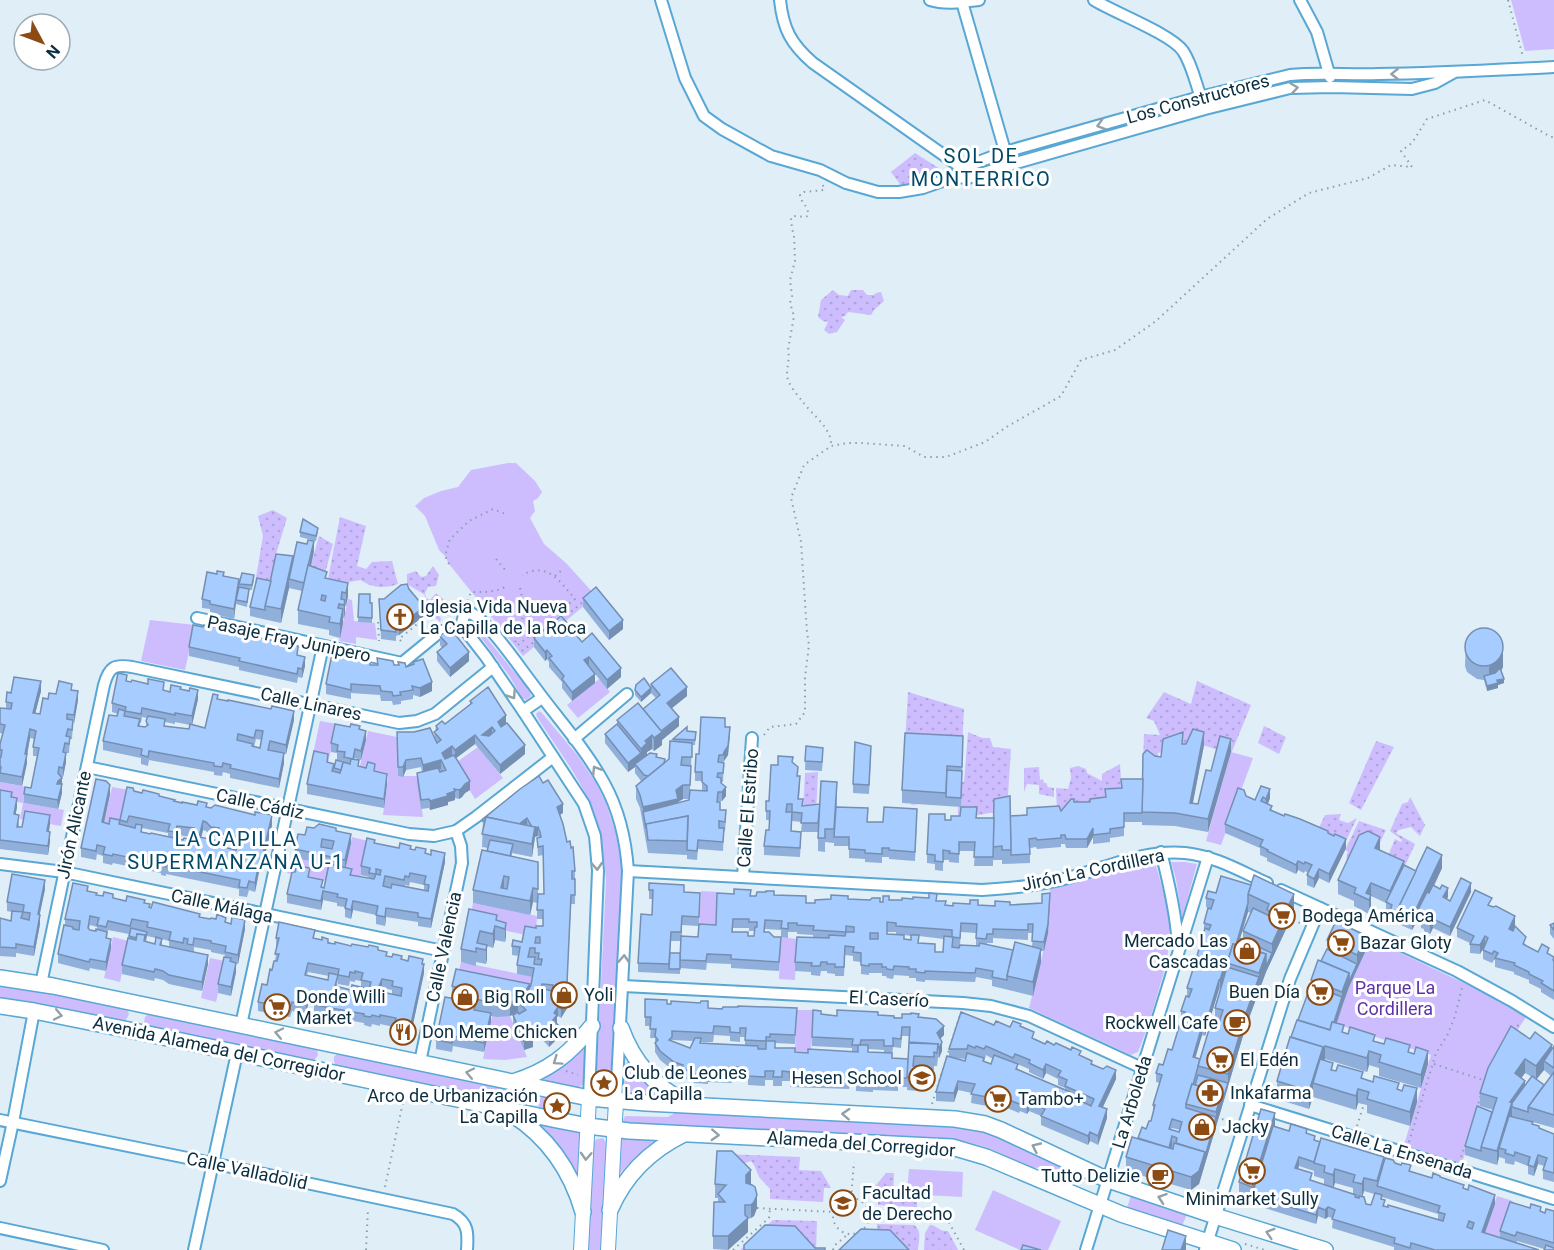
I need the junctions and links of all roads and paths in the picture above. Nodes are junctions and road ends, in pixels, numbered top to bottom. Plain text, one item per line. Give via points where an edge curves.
1 (661, 0) edge
2 (780, 0) edge
3 (930, 0) edge
4 (979, 0) edge
5 (1094, 0) edge
6 (1300, 0) edge
7 (1508, 0) edge
8 (962, 2) junction
9 (1554, 67) edge
10 (1526, 69) junction
11 (1330, 73) junction
12 (1453, 73) junction
13 (1332, 87) junction
14 (1200, 97) junction
15 (1205, 109) junction
16 (1554, 137) edge
17 (1005, 152) junction
18 (1009, 165) junction
19 (962, 168) junction
20 (820, 170) junction
21 (954, 177) junction
22 (968, 178) junction
23 (831, 446) junction
24 (508, 515) dead end
25 (496, 559) dead end
26 (449, 564) dead end
27 (562, 570) dead end
28 (507, 572) dead end
29 (522, 575) dead end
30 (555, 576) junction
31 (505, 588) dead end
32 (520, 588) dead end
33 (471, 592) dead end
34 (584, 601) edge
35 (416, 603) edge
36 (197, 618) dead end
37 (378, 622) edge
38 (557, 623) edge
39 (441, 631) dead end
40 (399, 638) dead end
41 (539, 638) edge
42 (379, 640) dead end
43 (323, 646) junction
44 (513, 659) junction
45 (493, 667) junction
46 (113, 668) joint
47 (627, 694) dead end
48 (542, 698) junction
49 (310, 704) junction
50 (524, 711) junction
51 (752, 738) dead end
52 (574, 739) junction
53 (751, 753) junction
54 (553, 757) junction
55 (87, 767) junction
56 (288, 810) junction
57 (456, 831) junction
58 (1161, 852) junction
59 (1208, 857) junction
60 (0, 864) edge
61 (64, 872) junction
62 (628, 872) junction
63 (743, 878) junction
64 (1320, 908) junction
65 (265, 915) junction
66 (1293, 920) dead end
67 (1302, 924) dead end
68 (443, 951) junction
69 (1178, 954) junction
70 (0, 978) edge
71 (41, 984) junction
72 (622, 986) junction
73 (1462, 988) dead end
74 (963, 1003) junction
75 (140, 1004) junction
76 (0, 1006) edge
77 (34, 1011) junction
78 (1521, 1020) dead end
79 (241, 1025) junction
80 (592, 1026) junction
81 (1554, 1027) edge
82 (621, 1028) junction
83 (134, 1031) junction
84 (1509, 1038) edge
85 (329, 1044) junction
86 (237, 1053) junction
87 (420, 1062) junction
88 (1433, 1064) junction
89 (1142, 1068) junction
90 (323, 1071) junction
91 (561, 1072) dead end
92 (1489, 1073) edge
93 (581, 1076) dead end
94 (512, 1082) junction
95 (536, 1087) junction
96 (1264, 1089) dead end
97 (1482, 1092) edge
98 (1276, 1093) edge
99 (589, 1098) junction
100 (616, 1101) junction
101 (403, 1102) dead end
102 (1364, 1104) dead end
103 (688, 1105) junction
104 (1250, 1105) junction
105 (505, 1110) junction
106 (1475, 1113) edge
107 (530, 1115) junction
108 (928, 1118) junction
109 (1222, 1119) dead end
110 (0, 1120) edge
111 (13, 1122) junction
112 (1234, 1123) dead end
113 (588, 1126) junction
114 (1357, 1126) dead end
115 (615, 1130) junction
116 (685, 1134) junction
117 (1409, 1142) dead end
118 (1465, 1146) edge
119 (1461, 1157) dead end
120 (854, 1162) dead end
121 (213, 1163) junction
122 (1108, 1180) junction
123 (0, 1181) edge
124 (369, 1196) junction
125 (851, 1198) junction
126 (383, 1199) junction
127 (1554, 1199) edge
128 (1100, 1205) junction
129 (757, 1208) edge
130 (770, 1209) junction
131 (610, 1210) junction
132 (583, 1212) junction
133 (833, 1212) junction
134 (868, 1214) junction
135 (1215, 1216) junction
136 (0, 1228) edge
137 (848, 1234) junction
138 (1206, 1246) edge
139 (1239, 1247) edge
140 (103, 1250) edge
141 (194, 1250) edge
142 (366, 1250) edge
143 (467, 1250) edge
144 (581, 1250) edge
145 (608, 1250) edge
146 (733, 1250) edge
147 (833, 1250) edge
148 (964, 1250) edge
149 (1086, 1250) edge
150 (1265, 1250) edge
151 (1325, 1250) edge

1 - 20 street, Los Constructores via 685,78 704,116 771,156
2 - 19 street via 790,38 813,63
3 - 8 street
4 - 8 street
5 - 14 street via 1165,36 1182,49
6 - 11 street via 1317,32
7 - 10 path
8 - 17 street
9 - 10 street, Los Constructores
10 - 12 street, Los Constructores
12 -> 11 street, Los Constructores
11 - 13 street
11 - 14 street, Los Constructores via 1290,75
12 - 13 street, Los Constructores via 1412,89
15 -> 13 street, Los Constructores via 1290,88
14 - 15 street
14 -> 17 street, Los Constructores
15 - 18 street, Los Constructores
16 - 23 path via 1485,100 1438,114 1427,119 1412,143 1401,151 1412,167 1391,165 1368,178 1308,193 1267,219 1156,321 1115,350 1081,360 1061,396 985,442 946,457 924,457 905,446
17 - 18 street
17 - 19 street, Los Constructores
18 - 22 street, Los Constructores
19 - 21 street, Los Constructores
19 - 22 street
20 - 21 street, Los Constructores via 878,192 923,188
20 - 23 path via 824,190 801,193 808,216 790,218 795,261 790,303 794,313 786,376 829,435
21 - 22 street, Los Constructores
23 - 53 path via 804,465 791,498 801,542 809,645 806,712 796,724 770,727
24 - 26 path via 493,509 469,521 450,538 445,556
25 - 28 path
27 - 30 path
29 - 30 path via 537,571
30 - 32 path via 575,599 515,646 523,611
31 - 33 path
34 - 38 path
35 - 40 path via 427,616
36 - 43 street, Pasaje Fray Junipero
37 - 42 path
39 - 43 street, Pasaje Fray Junipero via 402,663
41 - 44 path
43 - 49 street
44 - 45 street via 479,617 464,615 465,630
44 - 48 street
45 - 49 street, Calle Linares via 435,714 417,721 399,723
45 -> 50 street
46 - 49 street, Calle Linares via 132,667
46 - 55 street, Jirón Alicante via 104,685
47 - 52 street
48 - 50 street
48 - 52 street
49 - 56 street
50 - 54 street
51 - 53 street, Calle El Estribo
62 -> 52 street via 620,822 605,784
53 - 63 street, Calle El Estribo
54 - 57 street, Calle Cádiz
54 -> 80 street via 584,804 595,836 598,871
55 - 56 street, Calle Cádiz
55 - 61 street, Jirón Alicante
56 - 57 street, Calle Cádiz via 409,834 434,836
56 - 65 street
57 - 68 street, Calle Valencia via 462,863
58 - 59 street, Jirón La Cordillera
58 - 63 street, Jirón La Cordillera via 1028,887 982,890
58 - 69 street, La Arboleda via 1177,927
59 - 64 street, Jirón La Cordillera
59 - 69 street, La Arboleda
60 - 61 street, Calle Málaga
61 - 65 street, Calle Málaga
61 - 71 street, Jirón Alicante
62 - 63 street, Jirón La Cordillera
72 -> 62 street
64 - 81 street, Jirón La Cordillera via 1457,971
64 - 104 street via 1290,979
65 - 68 street, Calle Málaga
65 - 79 street
66 - 67 path
68 - 87 street, Calle Valencia
69 - 89 street, La Arboleda
70 - 71 main road, Avenida Alameda del Corregidor
71 - 75 main road, Avenida Alameda del Corregidor
72 - 74 street, El Caserío
72 - 82 street
73 - 88 path via 1455,1016
74 - 89 street, El Caserío via 1029,1016
74 - 108 path
75 - 79 main road, Avenida Alameda del Corregidor
75 - 83 main road
76 - 77 main road, Avenida Alameda del Corregidor
77 -> 83 main road, Avenida Alameda del Corregidor
77 - 111 street
78 - 84 path
85 -> 79 main road, Avenida Alameda del Corregidor
80 -> 94 main road via 555,1063
80 - 99 street
82 - 100 street
82 - 103 main road via 646,1073
83 - 86 main road, Avenida Alameda del Corregidor
85 - 87 main road, Avenida Alameda del Corregidor
85 - 90 main road
86 - 90 main road, Avenida Alameda del Corregidor
86 - 121 street
94 -> 87 main road, Avenida Alameda del Corregidor
88 - 92 path via 1486,1081
88 - 117 path
89 - 122 street, La Arboleda
90 - 105 main road, Avenida Alameda del Corregidor
91 - 93 path
94 - 95 main road, Avenida Alameda del Corregidor
95 - 99 main road, Avenida Alameda del Corregidor
95 - 107 main road
96 - 98 path
97 - 106 path
99 - 100 main road, Avenida Alameda del Corregidor
99 - 113 street
100 - 103 main road, Avenida Alameda del Corregidor
100 - 115 street
101 - 126 path
102 - 114 path
108 -> 103 main road, Avenida Alameda del Corregidor
104 - 127 street, Calle La Ensenada
104 - 135 street
105 - 107 main road, Avenida Alameda del Corregidor
105 - 132 main road via 534,1130 556,1155 573,1182
107 - 113 main road, Avenida Alameda del Corregidor
122 -> 108 main road, Avenida Alameda del Corregidor via 985,1124
109 - 112 path
110 - 111 street, Calle Valladolid
111 - 121 street, Calle Valladolid
111 - 123 street
113 - 115 main road, Avenida Alameda del Corregidor
113 -> 132 street
115 - 116 main road, Alameda del Corregidor
115 - 131 street
116 -> 128 main road, Alameda del Corregidor via 952,1147 986,1156
116 - 131 main road via 659,1148 638,1166
118 - 119 path
120 - 125 path
121 - 124 street, Calle Valladolid
121 - 141 street
122 - 128 street, La Arboleda
135 -> 122 main road, Avenida Alameda del Corregidor
124 - 126 street, Calle Valladolid
124 - 142 path
125 - 133 path via 840,1202
125 - 134 path via 862,1202
126 - 143 street, Calle Valladolid via 460,1218 468,1233
128 - 138 main road, Alameda del Corregidor
128 - 149 street, La Arboleda
129 - 130 path
130 - 133 path
130 - 146 path via 769,1218
131 - 145 street
132 - 144 street
133 - 137 path via 837,1229
134 - 137 path via 864,1229
134 - 148 path via 946,1217
135 - 138 street
151 -> 135 main road, Avenida Alameda del Corregidor
136 - 140 street
137 - 147 path
138 - 139 main road, Alameda del Corregidor
139 - 150 path

